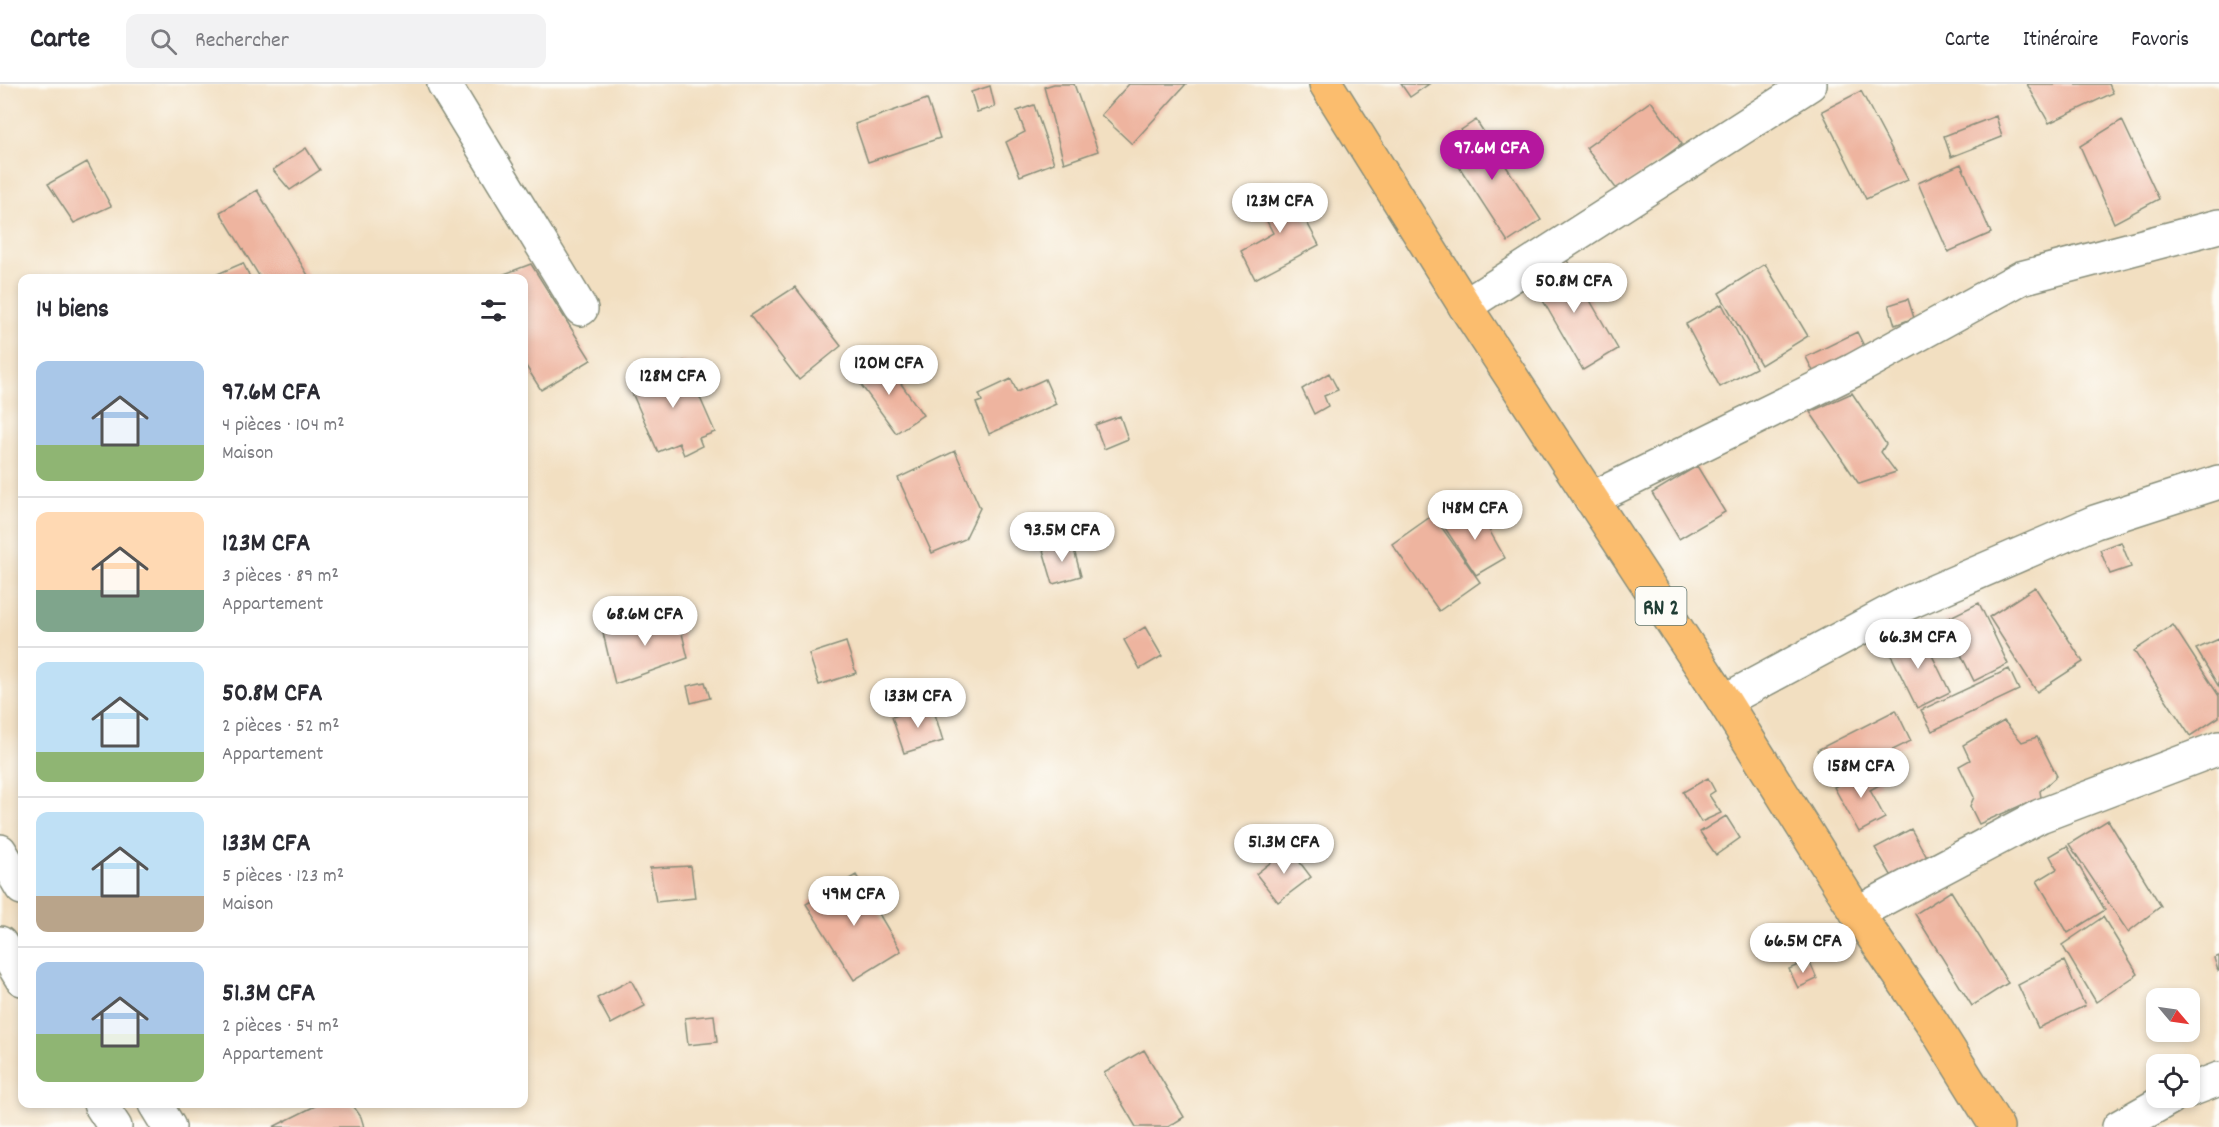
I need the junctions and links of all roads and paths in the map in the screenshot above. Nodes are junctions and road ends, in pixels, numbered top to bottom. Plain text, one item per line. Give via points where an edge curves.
1 (444, 84) edge
2 (1326, 84) edge
3 (1810, 84) edge
4 (2219, 226) edge
5 (1465, 306) junction
6 (581, 309) dead end
7 (2219, 482) edge
8 (1591, 498) junction
9 (1724, 701) junction
10 (2219, 748) edge
11 (0, 851) edge
12 (18, 881) edge
13 (1857, 913) junction
14 (0, 943) edge
15 (18, 972) edge
16 (2219, 1079) edge
17 (2200, 1086) edge
18 (103, 1108) edge
19 (157, 1108) edge
20 (2152, 1108) edge
21 (115, 1127) edge
22 (169, 1127) edge
23 (1997, 1127) edge
24 (2120, 1127) edge

1 - 6 street
2 - 5 highway, RN 2
3 - 5 street
4 - 8 street via 2021,279 1854,370
5 - 8 highway, RN 2
7 - 9 street via 2095,522 1903,605
8 - 9 highway, RN 2
9 - 13 highway, RN 2
10 - 13 street via 2040,816
11 - 12 street
13 - 23 highway, RN 2
14 - 15 street
16 - 17 street
18 - 21 street
19 - 22 street
20 - 24 street

